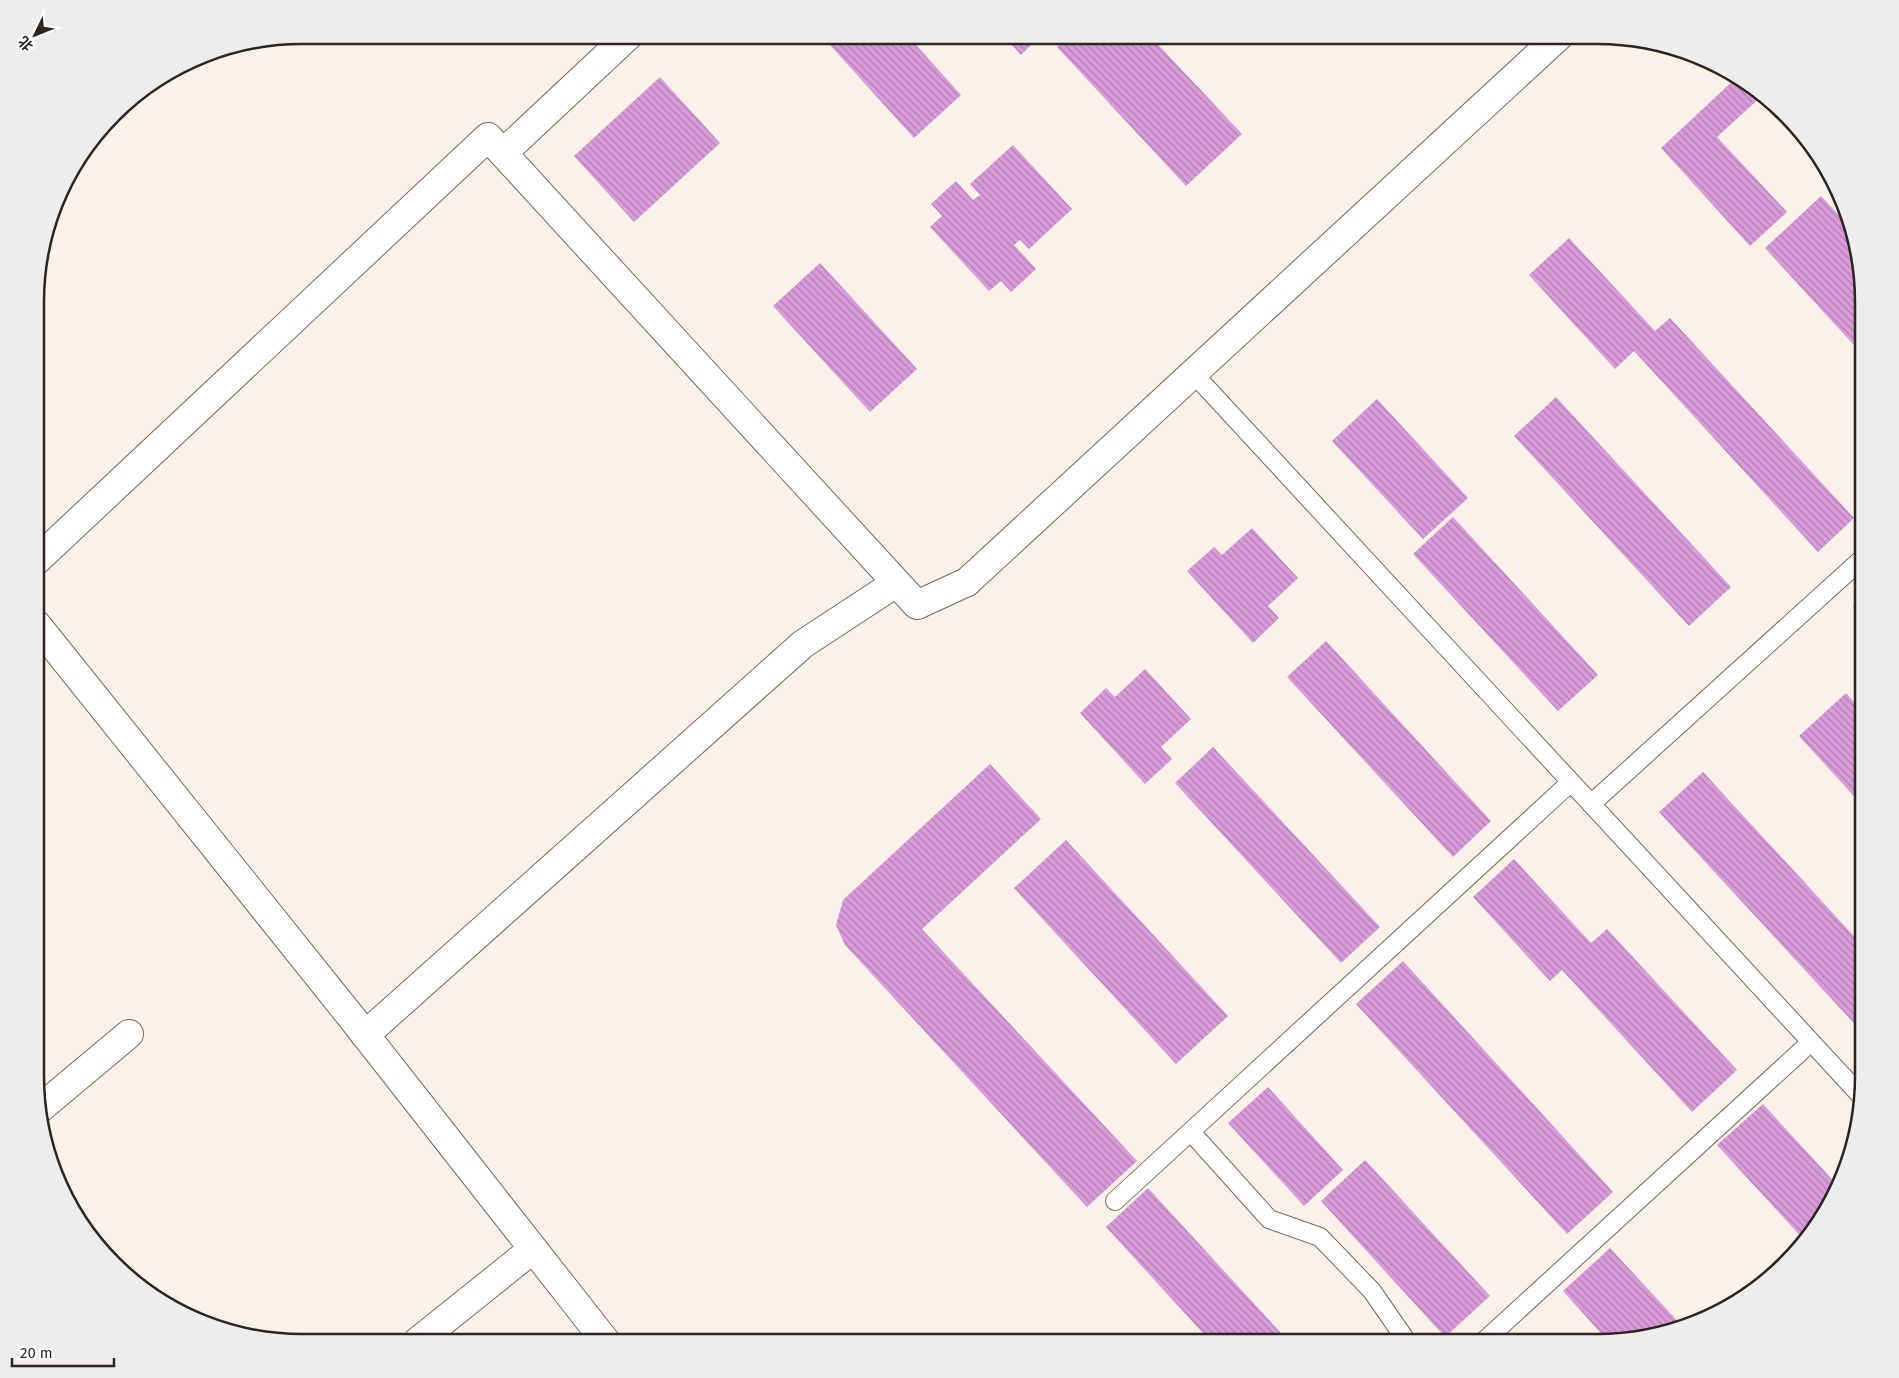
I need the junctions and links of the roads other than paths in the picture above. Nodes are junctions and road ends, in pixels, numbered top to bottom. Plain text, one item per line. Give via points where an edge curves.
1 (619, 44) edge
2 (1550, 44) edge
3 (503, 153) junction
4 (1194, 373) junction
5 (44, 553) edge
6 (1855, 566) edge
7 (896, 583) junction
8 (44, 634) edge
9 (1572, 782) junction
10 (1591, 804) junction
11 (129, 1034) dead end
12 (365, 1035) junction
13 (1811, 1042) junction
14 (1855, 1090) edge
15 (45, 1104) edge
16 (1191, 1132) junction
17 (1114, 1202) dead end
18 (533, 1249) junction
19 (427, 1334) edge
20 (600, 1334) edge
21 (1402, 1334) edge
22 (1492, 1334) edge

1 - 3 street
2 - 4 street
3 - 5 street via 488,137
3 - 7 street
4 - 7 street via 967,582 917,605
4 - 9 lane
6 - 10 lane
7 - 12 street via 803,644
8 - 12 street
9 - 10 lane
9 - 16 lane
10 - 13 lane
11 - 15 street
12 - 18 street
13 - 14 lane
13 - 22 lane
16 - 17 lane
16 - 21 lane via 1269,1219 1320,1237 1372,1291
18 - 19 street
18 - 20 street

